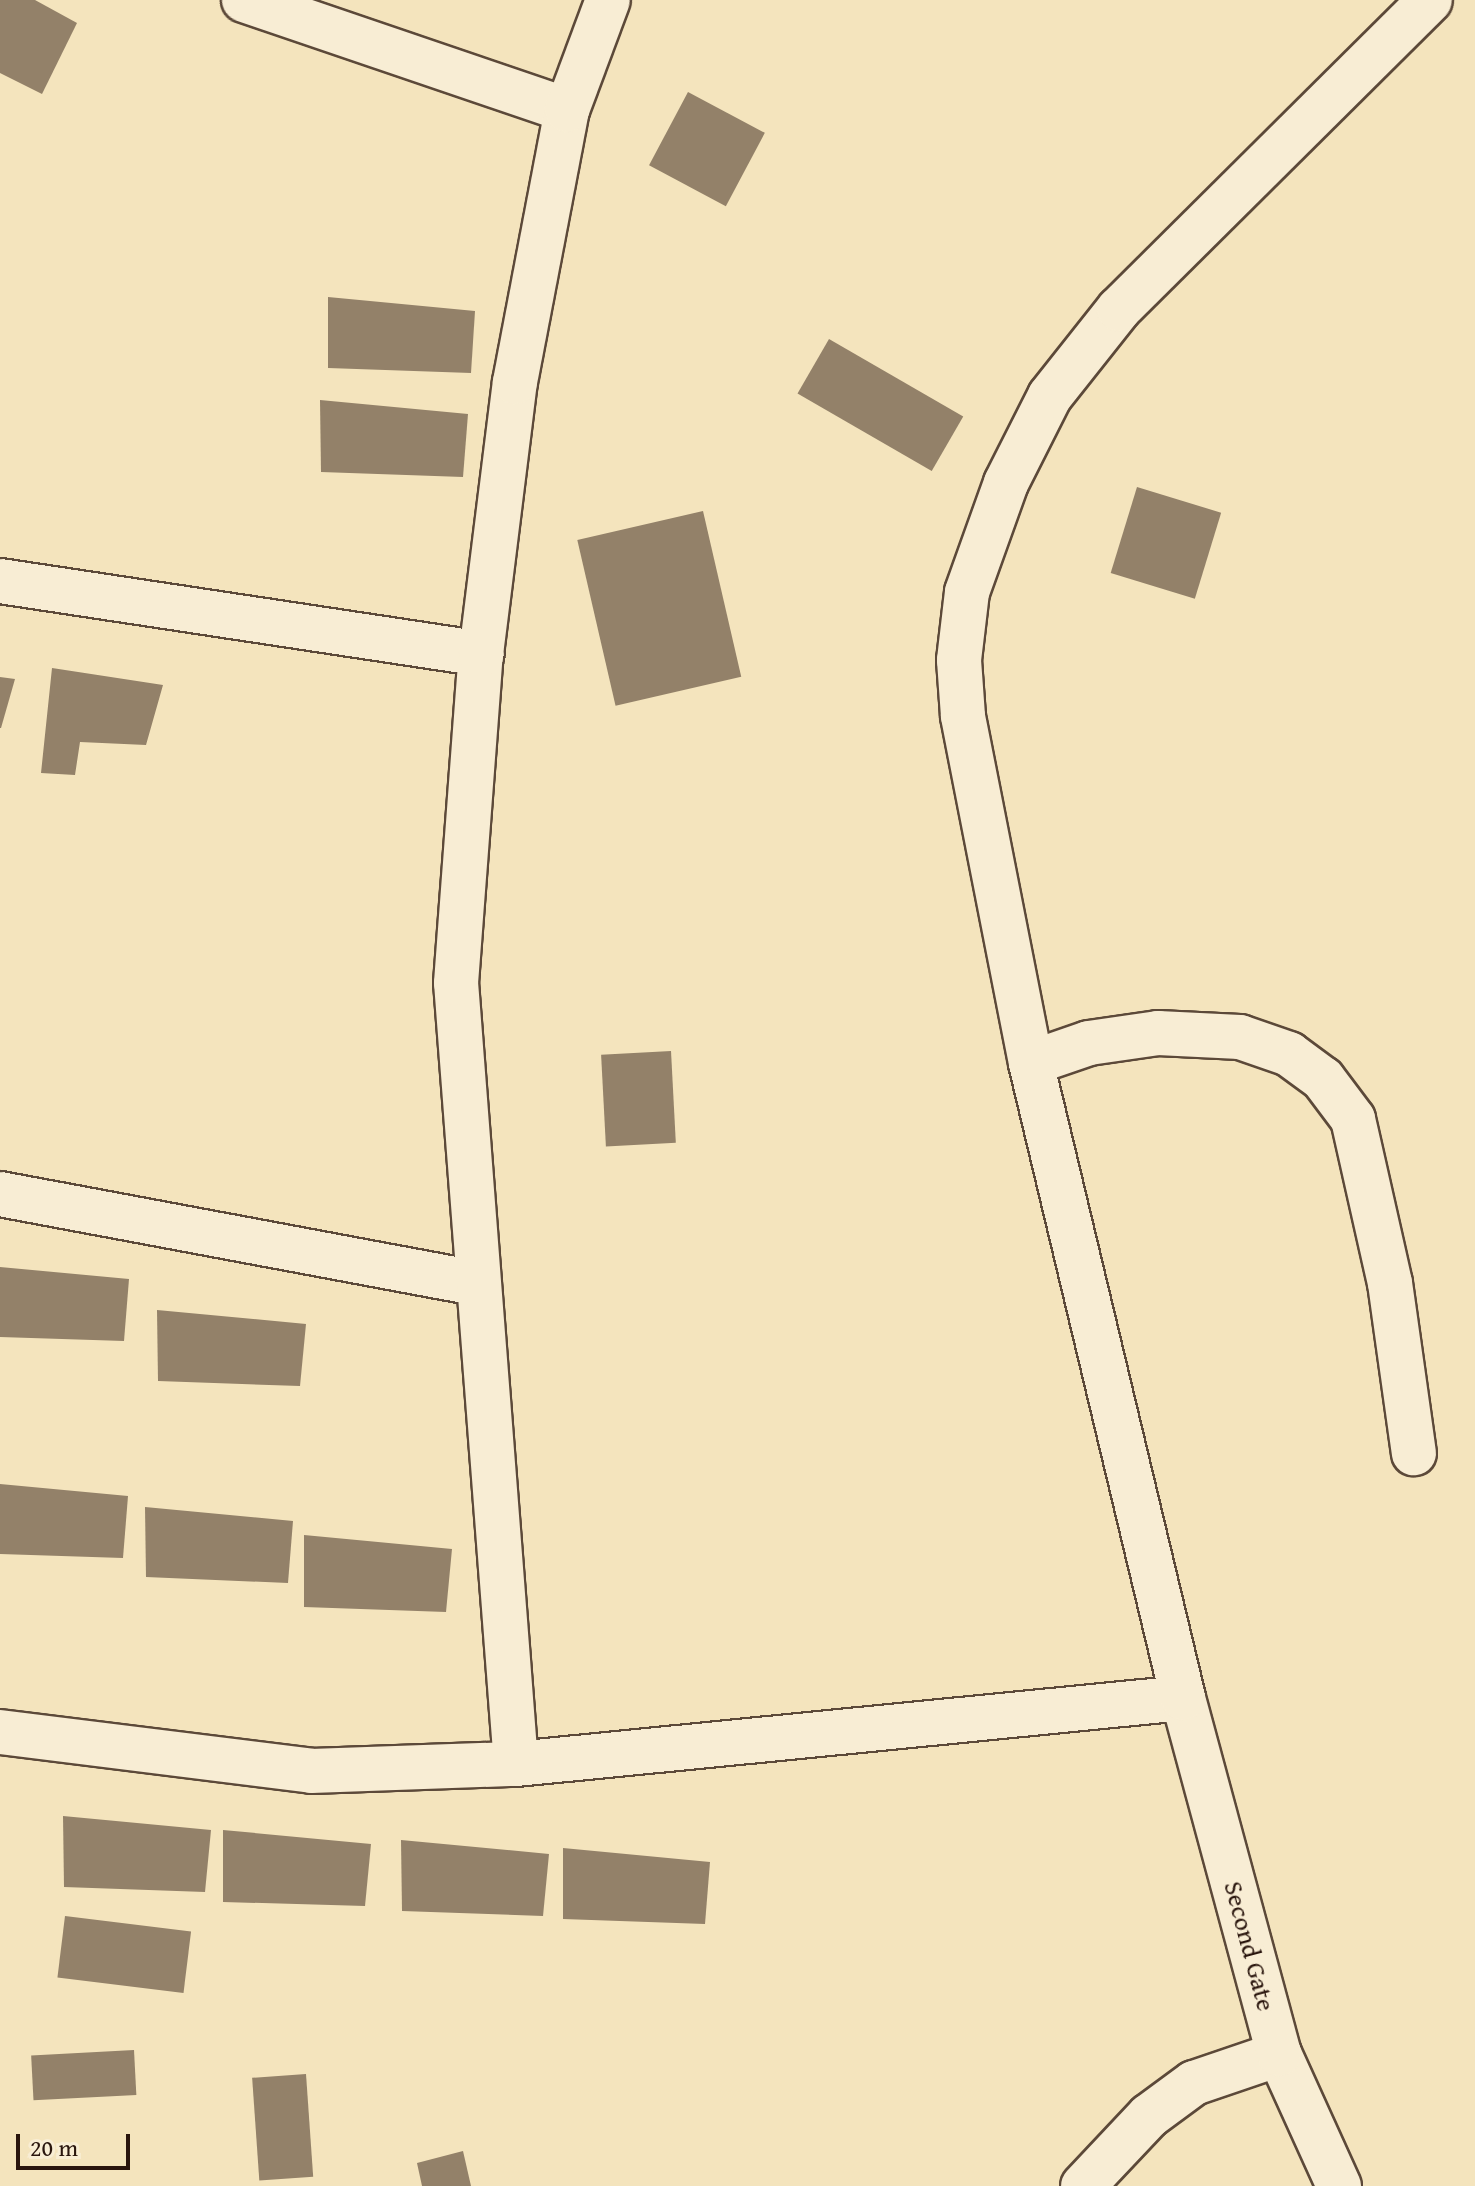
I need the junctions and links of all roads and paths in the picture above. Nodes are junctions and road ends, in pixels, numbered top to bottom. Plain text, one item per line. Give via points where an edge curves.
1 (244, 0) edge
2 (608, 0) edge
3 (1422, 2) edge
4 (567, 110) junction
5 (0, 581) edge
6 (481, 654) junction
7 (1031, 1063) junction
8 (0, 1194) edge
9 (475, 1283) junction
10 (1414, 1453) dead end
11 (1183, 1698) junction
12 (0, 1732) edge
13 (516, 1764) junction
14 (1279, 2054) junction
15 (1083, 2186) edge
16 (1339, 2186) edge

1 - 4 street
2 - 4 street
3 - 7 street, Second Gate via 1119,309 1050,396 1006,483 967,592 959,660 963,716
4 - 6 street via 515,382
5 - 6 street
6 - 9 street via 456,983
7 - 10 street via 1089,1043 1158,1033 1240,1037 1289,1054 1323,1079 1353,1119 1390,1283
7 - 11 street, Second Gate
8 - 9 street
9 - 13 street
11 - 13 street
11 - 14 street, Second Gate
12 - 13 street via 311,1771
14 - 15 street via 1194,2083 1149,2116
14 - 16 street, Second Gate

